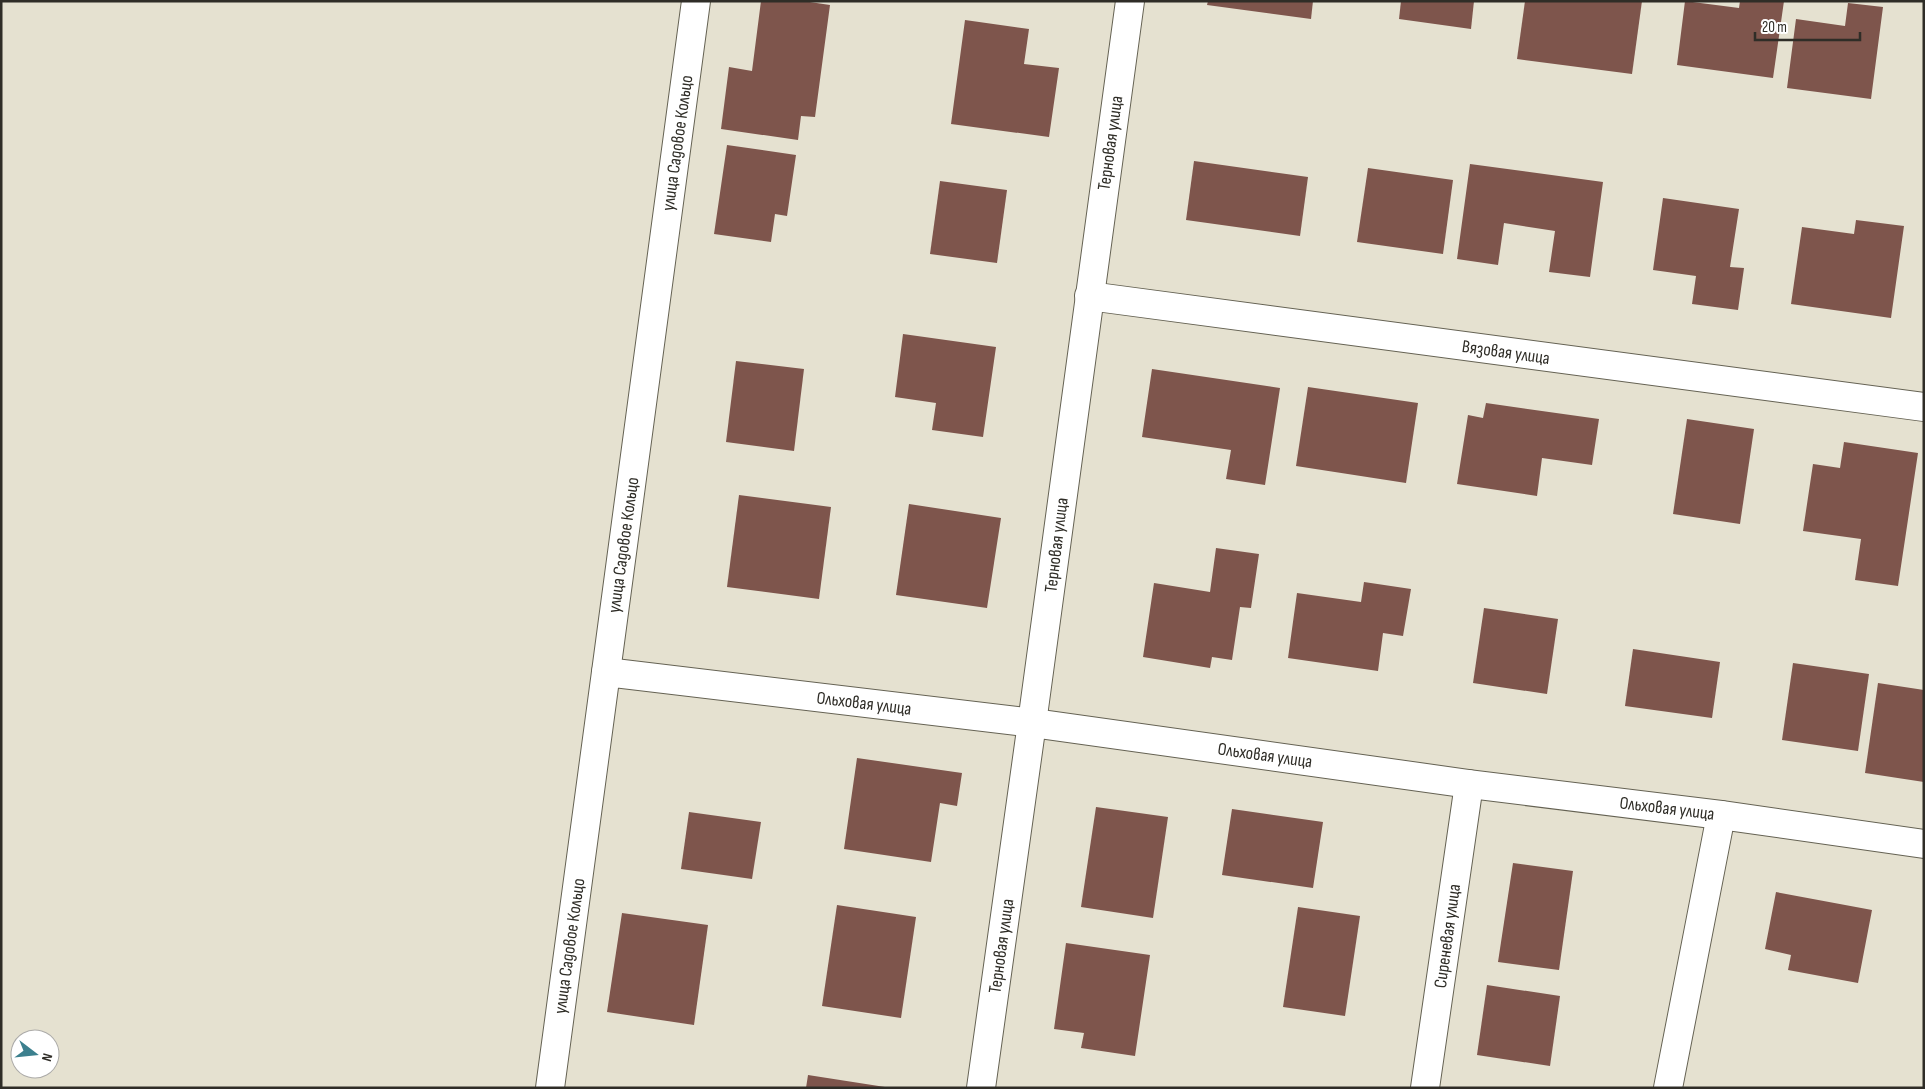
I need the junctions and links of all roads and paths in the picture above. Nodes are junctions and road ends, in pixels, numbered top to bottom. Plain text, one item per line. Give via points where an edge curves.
1 (696, 1) edge
2 (1130, 1) edge
3 (1089, 296) junction
4 (1924, 407) edge
5 (606, 672) junction
6 (1033, 723) junction
7 (1469, 784) junction
8 (1721, 815) junction
9 (1924, 844) edge
10 (550, 1088) edge
11 (981, 1088) edge
12 (1425, 1088) edge
13 (1668, 1088) edge

1 - 5 street, улица Садовое Кольцо
2 - 3 street, Терновая улица
3 - 4 street, Вязовая улица
3 - 6 street, Терновая улица
5 - 6 street, Ольховая улица
5 - 10 street, улица Садовое Кольцо
6 - 7 street, Ольховая улица
6 - 11 street, Терновая улица
7 - 8 street, Ольховая улица
7 - 12 street, Сиреневая улица
8 - 9 street, Ольховая улица
8 - 13 street

